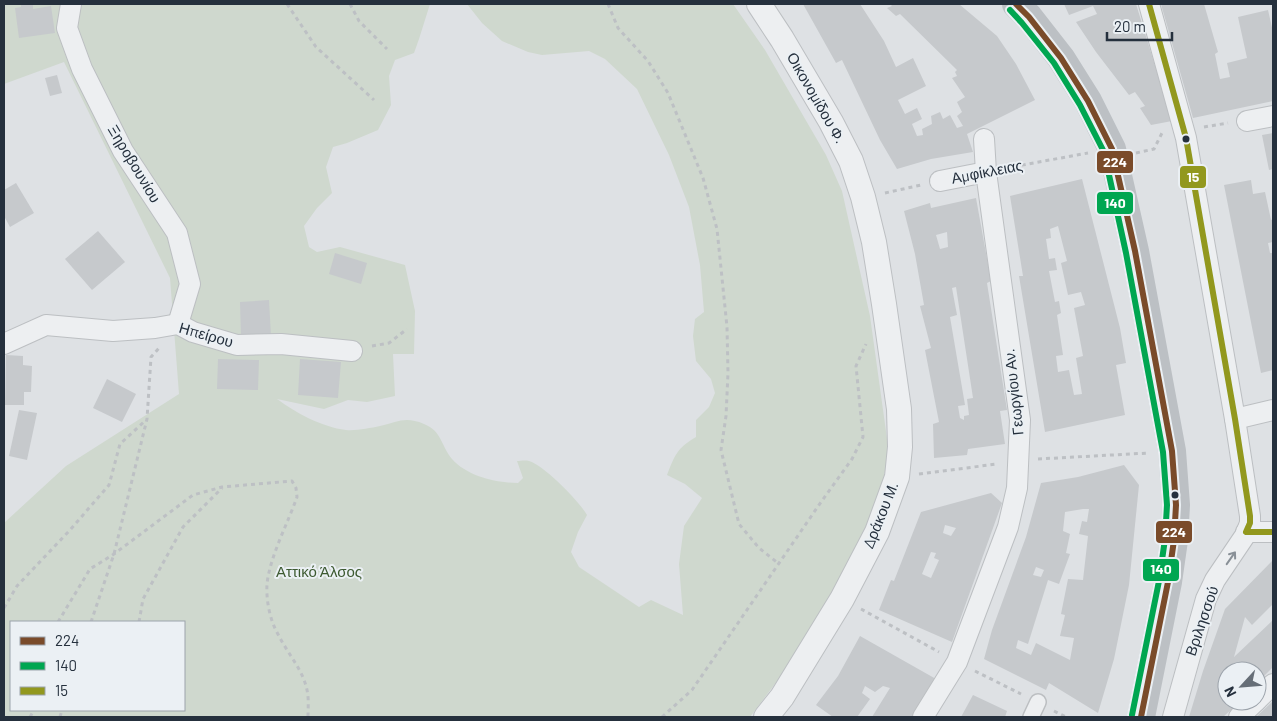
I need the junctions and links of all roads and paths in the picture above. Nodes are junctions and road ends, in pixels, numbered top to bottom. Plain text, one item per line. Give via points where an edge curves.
1 (71, 4) edge
2 (287, 4) edge
3 (350, 4) edge
4 (608, 4) edge
5 (759, 4) edge
6 (1016, 4) edge
7 (1149, 4) edge
8 (387, 49) dead end
9 (374, 100) dead end
10 (1273, 116) edge
11 (1247, 120) joint
12 (1185, 134) junction
13 (984, 139) dead end
14 (1113, 153) junction
15 (986, 172) junction
16 (940, 181) joint
17 (863, 197) junction
18 (178, 324) junction
19 (407, 329) dead end
20 (868, 339) dead end
21 (4, 344) edge
22 (352, 351) joint
23 (1273, 410) edge
24 (147, 419) junction
25 (1235, 419) junction
26 (222, 488) junction
27 (1246, 532) junction
28 (1273, 532) edge
29 (114, 554) junction
30 (779, 564) junction
31 (4, 608) edge
32 (59, 621) edge
33 (91, 621) edge
34 (140, 621) edge
35 (1038, 702) dead end
36 (308, 717) edge
37 (662, 717) edge
38 (766, 717) edge
39 (923, 717) edge
40 (1031, 717) edge
41 (1141, 717) edge
42 (1172, 717) edge

1 - 18 street, Ξηροβουνίου via 67,28 82,69 123,152 177,233 190,284
2 - 9 path via 316,47
3 - 8 path via 359,21
4 - 30 path via 618,28 648,61 668,93 703,178 717,229 727,327 726,416 721,450 739,524 759,548
5 - 17 street, Οικονομίδου Φ. via 831,122 851,161
6 - 14 main road via 1061,58 1088,101
7 - 12 street
10 - 11 street
11 - 12 path
12 - 14 path, Αμφίκλειας via 1175,139 1172,127 1164,128 1154,149
12 - 25 street
13 - 15 street, Γεωργίου Αν.
14 - 15 path, Αμφίκλειας
14 - 41 main road via 1135,251 1172,451 1176,505 1168,582
15 - 16 street, Αμφίκλειας
15 - 39 street, Γεωργίου Αν. via 1020,420 1017,488 1008,527 957,662
16 - 17 path, Αμφίκλειας
17 - 38 street, Δράκου Μ. via 874,242 899,409 897,477 877,532 842,599 782,697
18 - 21 street, Ηπείρου via 114,331 46,325
18 - 22 street, Ηπείρου via 193,332 237,345 281,344
18 - 24 path via 151,358
19 - 22 path via 389,343
20 - 30 path via 856,366 863,437 852,459
23 - 25 street
24 - 29 path
24 - 31 path via 120,444 109,485 17,586
25 - 27 street via 1250,516
26 - 29 path via 193,495
26 - 34 path via 183,527 143,599
26 - 36 path via 292,480 296,488 297,497 267,583 271,619 307,690
27 - 28 street
42 -> 27 street, Βριλησσού via 1206,599
29 - 32 path via 90,569
29 - 33 path
30 - 37 path via 692,690
35 - 40 street

